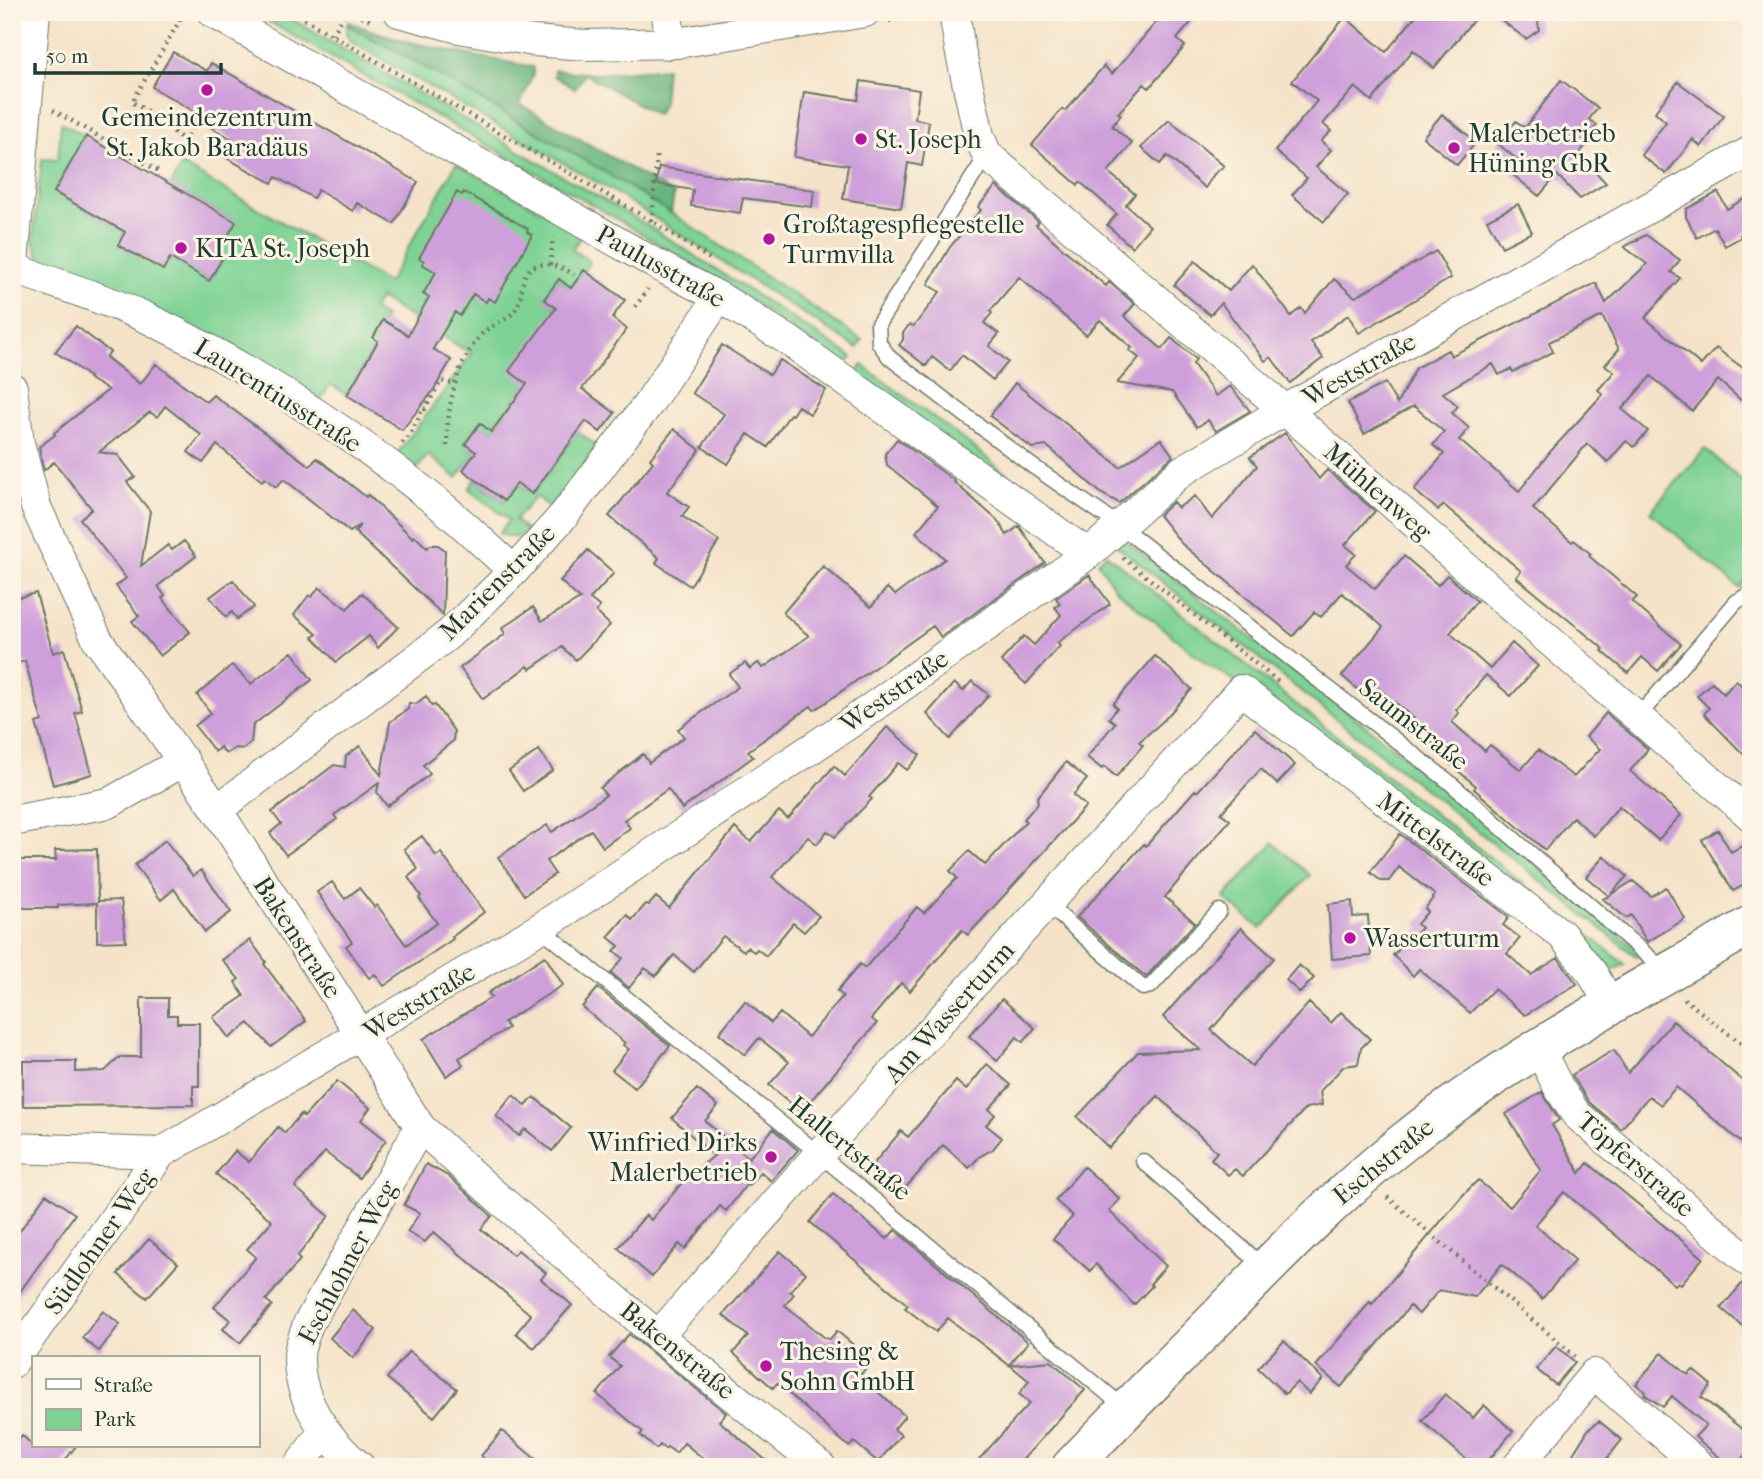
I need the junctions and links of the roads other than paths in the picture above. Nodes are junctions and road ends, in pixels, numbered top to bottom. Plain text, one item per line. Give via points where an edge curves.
1 (212, 12) edge
2 (400, 12) edge
3 (667, 12) edge
4 (865, 12) edge
5 (954, 12) edge
6 (27, 20) edge
7 (670, 44) junction
8 (1751, 151) edge
9 (987, 155) junction
10 (13, 268) edge
11 (12, 275) edge
12 (719, 297) junction
13 (12, 388) edge
14 (1285, 410) junction
15 (24, 507) edge
16 (1120, 526) junction
17 (1088, 554) junction
18 (514, 571) junction
19 (1751, 593) edge
20 (1241, 690) joint
21 (1638, 717) junction
22 (184, 761) junction
23 (217, 810) junction
24 (1751, 816) edge
25 (12, 821) edge
26 (1047, 904) junction
27 (1219, 911) dead end
28 (1751, 925) edge
29 (540, 928) junction
30 (1668, 974) junction
31 (1611, 1007) junction
32 (361, 1035) junction
33 (1539, 1049) junction
34 (419, 1126) junction
35 (12, 1148) edge
36 (161, 1153) junction
37 (820, 1154) junction
38 (1143, 1161) dead end
39 (1751, 1263) edge
40 (1265, 1268) junction
41 (658, 1336) junction
42 (12, 1363) edge
43 (1126, 1409) junction
44 (324, 1431) junction
45 (298, 1467) edge
46 (360, 1467) edge
47 (821, 1467) edge
48 (1071, 1467) edge
49 (1517, 1467) edge
50 (1701, 1467) edge

1 - 12 street, Paulusstraße
2 - 7 street via 534,41 585,46
3 - 7 street
4 - 7 street
5 - 9 street via 979,136
6 - 10 street via 28,96
8 - 14 street, Weststraße
9 - 14 street, Mühlenweg
9 - 16 lane, Saumstraße via 878,324 879,343 890,358
10 - 11 street
10 - 18 street, Laurentiusstraße via 144,317 283,393 436,501
12 - 17 street, Paulusstraße via 788,340
12 - 18 street, Marienstraße via 649,403
13 - 15 street, Bakenstraße
14 - 16 street, Weststraße via 1182,471
14 - 21 street, Mühlenweg
15 - 22 street, Bakenstraße via 97,639
16 - 17 street, Weststraße
16 - 30 lane, Saumstraße via 1448,781
17 - 29 street, Weststraße via 853,721
18 - 23 street, Marienstraße via 449,634
19 - 21 lane via 1736,602
20 - 26 street, Am Wasserturm
20 - 31 street, Mittelstraße via 1562,935 1593,974
21 - 24 street, Mühlenweg
22 - 23 street, Bakenstraße
22 - 25 street via 109,803
23 - 32 street, Bakenstraße
26 - 27 lane via 1143,988 1151,986
26 - 37 street, Am Wasserturm
28 - 30 main road, Eschstraße
29 - 32 street, Weststraße
29 - 37 lane, Hallertstraße
30 - 31 main road, Eschstraße
31 - 33 main road, Eschstraße
32 - 34 street, Bakenstraße
32 - 36 street, Weststraße
33 - 39 street, Töpferstraße via 1576,1114
33 - 40 main road, Eschstraße via 1450,1107 1363,1176
34 - 41 street, Bakenstraße
34 - 44 street, Eschlohner Weg via 308,1324 298,1353 301,1385
35 - 36 street
36 - 42 street, Südlohner Weg
37 - 41 street, Am Wasserturm
37 - 43 lane, Hallertstraße
38 - 40 lane
40 - 43 main road, Eschstraße
41 - 47 street, Bakenstraße
43 - 48 main road, Eschstraße
44 - 45 street
44 - 46 street, Eschlohner Weg
49 - 50 street via 1594,1374

